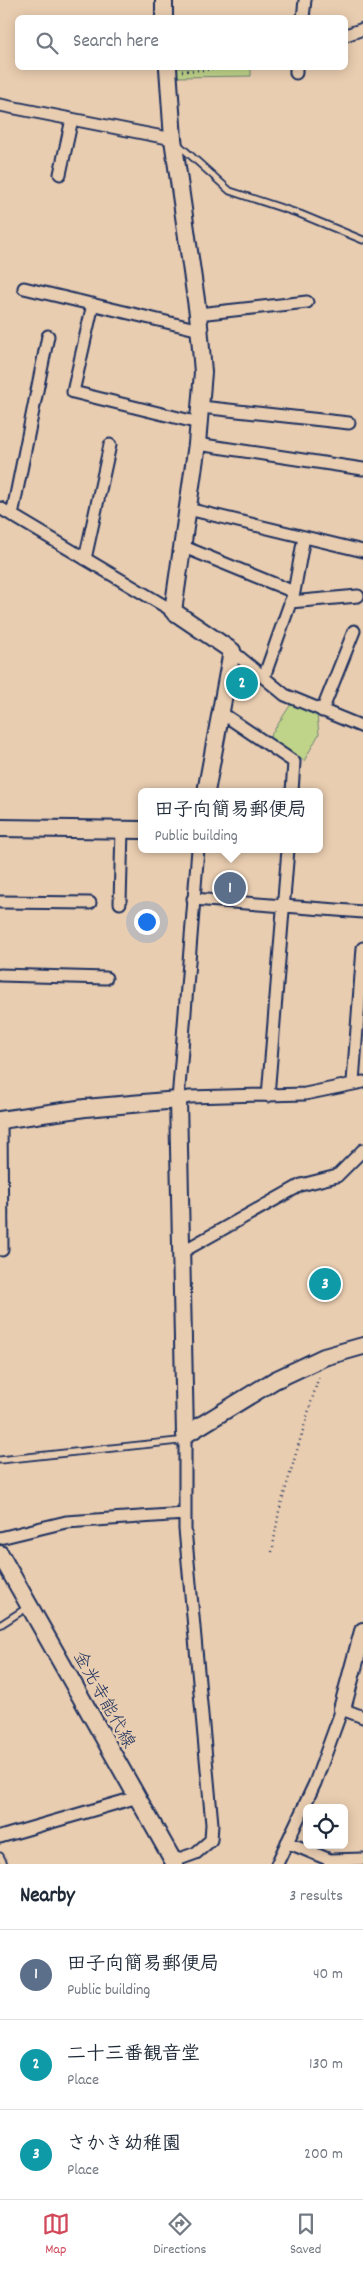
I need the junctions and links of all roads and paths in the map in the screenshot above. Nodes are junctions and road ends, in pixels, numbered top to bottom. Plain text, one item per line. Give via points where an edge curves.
1 (164, 0) edge
2 (305, 0) edge
3 (164, 15) edge
4 (302, 15) edge
5 (363, 29) edge
6 (348, 34) edge
7 (168, 70) edge
8 (0, 105) edge
9 (72, 119) junction
10 (173, 139) junction
11 (60, 174) dead end
12 (363, 240) edge
13 (24, 288) dead end
14 (307, 302) dead end
15 (93, 304) junction
16 (199, 322) junction
17 (48, 336) dead end
18 (200, 415) junction
19 (349, 423) dead end
20 (197, 444) junction
21 (110, 446) dead end
22 (363, 469) edge
23 (0, 508) edge
24 (188, 509) junction
25 (12, 515) junction
26 (304, 537) junction
27 (184, 547) junction
28 (363, 551) edge
29 (85, 559) junction
30 (358, 596) dead end
31 (292, 597) junction
32 (173, 610) junction
33 (354, 631) dead end
34 (232, 651) junction
35 (264, 677) junction
36 (322, 710) junction
37 (220, 712) junction
38 (363, 726) edge
39 (207, 788) edge
40 (292, 788) edge
41 (0, 828) edge
42 (122, 829) junction
43 (138, 830) edge
44 (198, 853) edge
45 (288, 853) edge
46 (193, 898) junction
47 (0, 902) edge
48 (90, 903) dead end
49 (120, 903) dead end
50 (284, 905) junction
51 (363, 912) edge
52 (363, 948) edge
53 (0, 975) edge
54 (106, 978) dead end
55 (358, 1082) edge
56 (268, 1096) junction
57 (178, 1100) junction
58 (1, 1120) edge
59 (363, 1150) edge
60 (2, 1250) dead end
61 (180, 1253) junction
62 (363, 1346) edge
63 (324, 1357) junction
64 (185, 1434) junction
65 (0, 1460) edge
66 (185, 1514) junction
67 (0, 1538) edge
68 (272, 1552) dead end
69 (0, 1554) edge
70 (30, 1606) junction
71 (0, 1625) edge
72 (363, 1631) edge
73 (342, 1709) junction
74 (363, 1717) edge
75 (138, 1798) junction
76 (0, 1837) edge
77 (287, 1842) junction
78 (0, 1856) edge
79 (363, 1860) edge
80 (174, 1863) edge
81 (4, 1864) edge
82 (277, 1864) edge

1 - 3 street
2 - 4 street
5 - 6 street
7 - 10 street
8 - 9 street
9 - 10 street
9 - 11 street
10 - 12 lane via 230,191
10 - 16 street
13 - 15 street
14 - 16 street
15 - 16 street
15 - 18 street via 73,392
16 - 18 street via 203,372
17 - 25 street
18 - 19 street
18 - 20 street
20 - 22 street
20 - 24 street
21 - 29 street
23 - 25 street
24 - 26 street
24 - 27 street
25 - 29 street
26 - 28 street
26 - 31 street
27 - 31 street
27 - 32 street
29 - 32 street
30 - 31 street
31 - 35 street
32 - 34 street
33 - 36 street
34 - 35 street
34 - 37 street
35 - 36 street via 285,695
36 - 38 street
37 - 39 street
37 - 40 street via 294,762
41 - 42 street
42 - 43 street
42 - 49 street
44 - 46 street
45 - 50 street
46 - 50 street
46 - 57 street
47 - 48 street
50 - 51 street
50 - 56 street
52 - 55 street
53 - 54 street
55 - 56 street via 305,1094
56 - 57 street via 189,1097
57 - 58 street
57 - 61 street
58 - 60 street
59 - 61 street via 337,1176 301,1185
61 - 64 street
62 - 63 street
63 - 64 street via 275,1380
63 - 68 path via 279,1512
64 - 65 lane via 178,1441
64 - 66 street
66 - 67 street via 66,1522
66 - 80 street via 212,1824 211,1840 196,1853
69 - 70 street, 金光寺能代線
70 - 71 lane
70 - 75 street, 金光寺能代線
72 - 73 street
73 - 74 street
73 - 77 street via 315,1783
75 - 76 street
75 - 80 street, 金光寺能代線
77 - 79 street via 330,1860
77 - 82 street
78 - 81 lane

